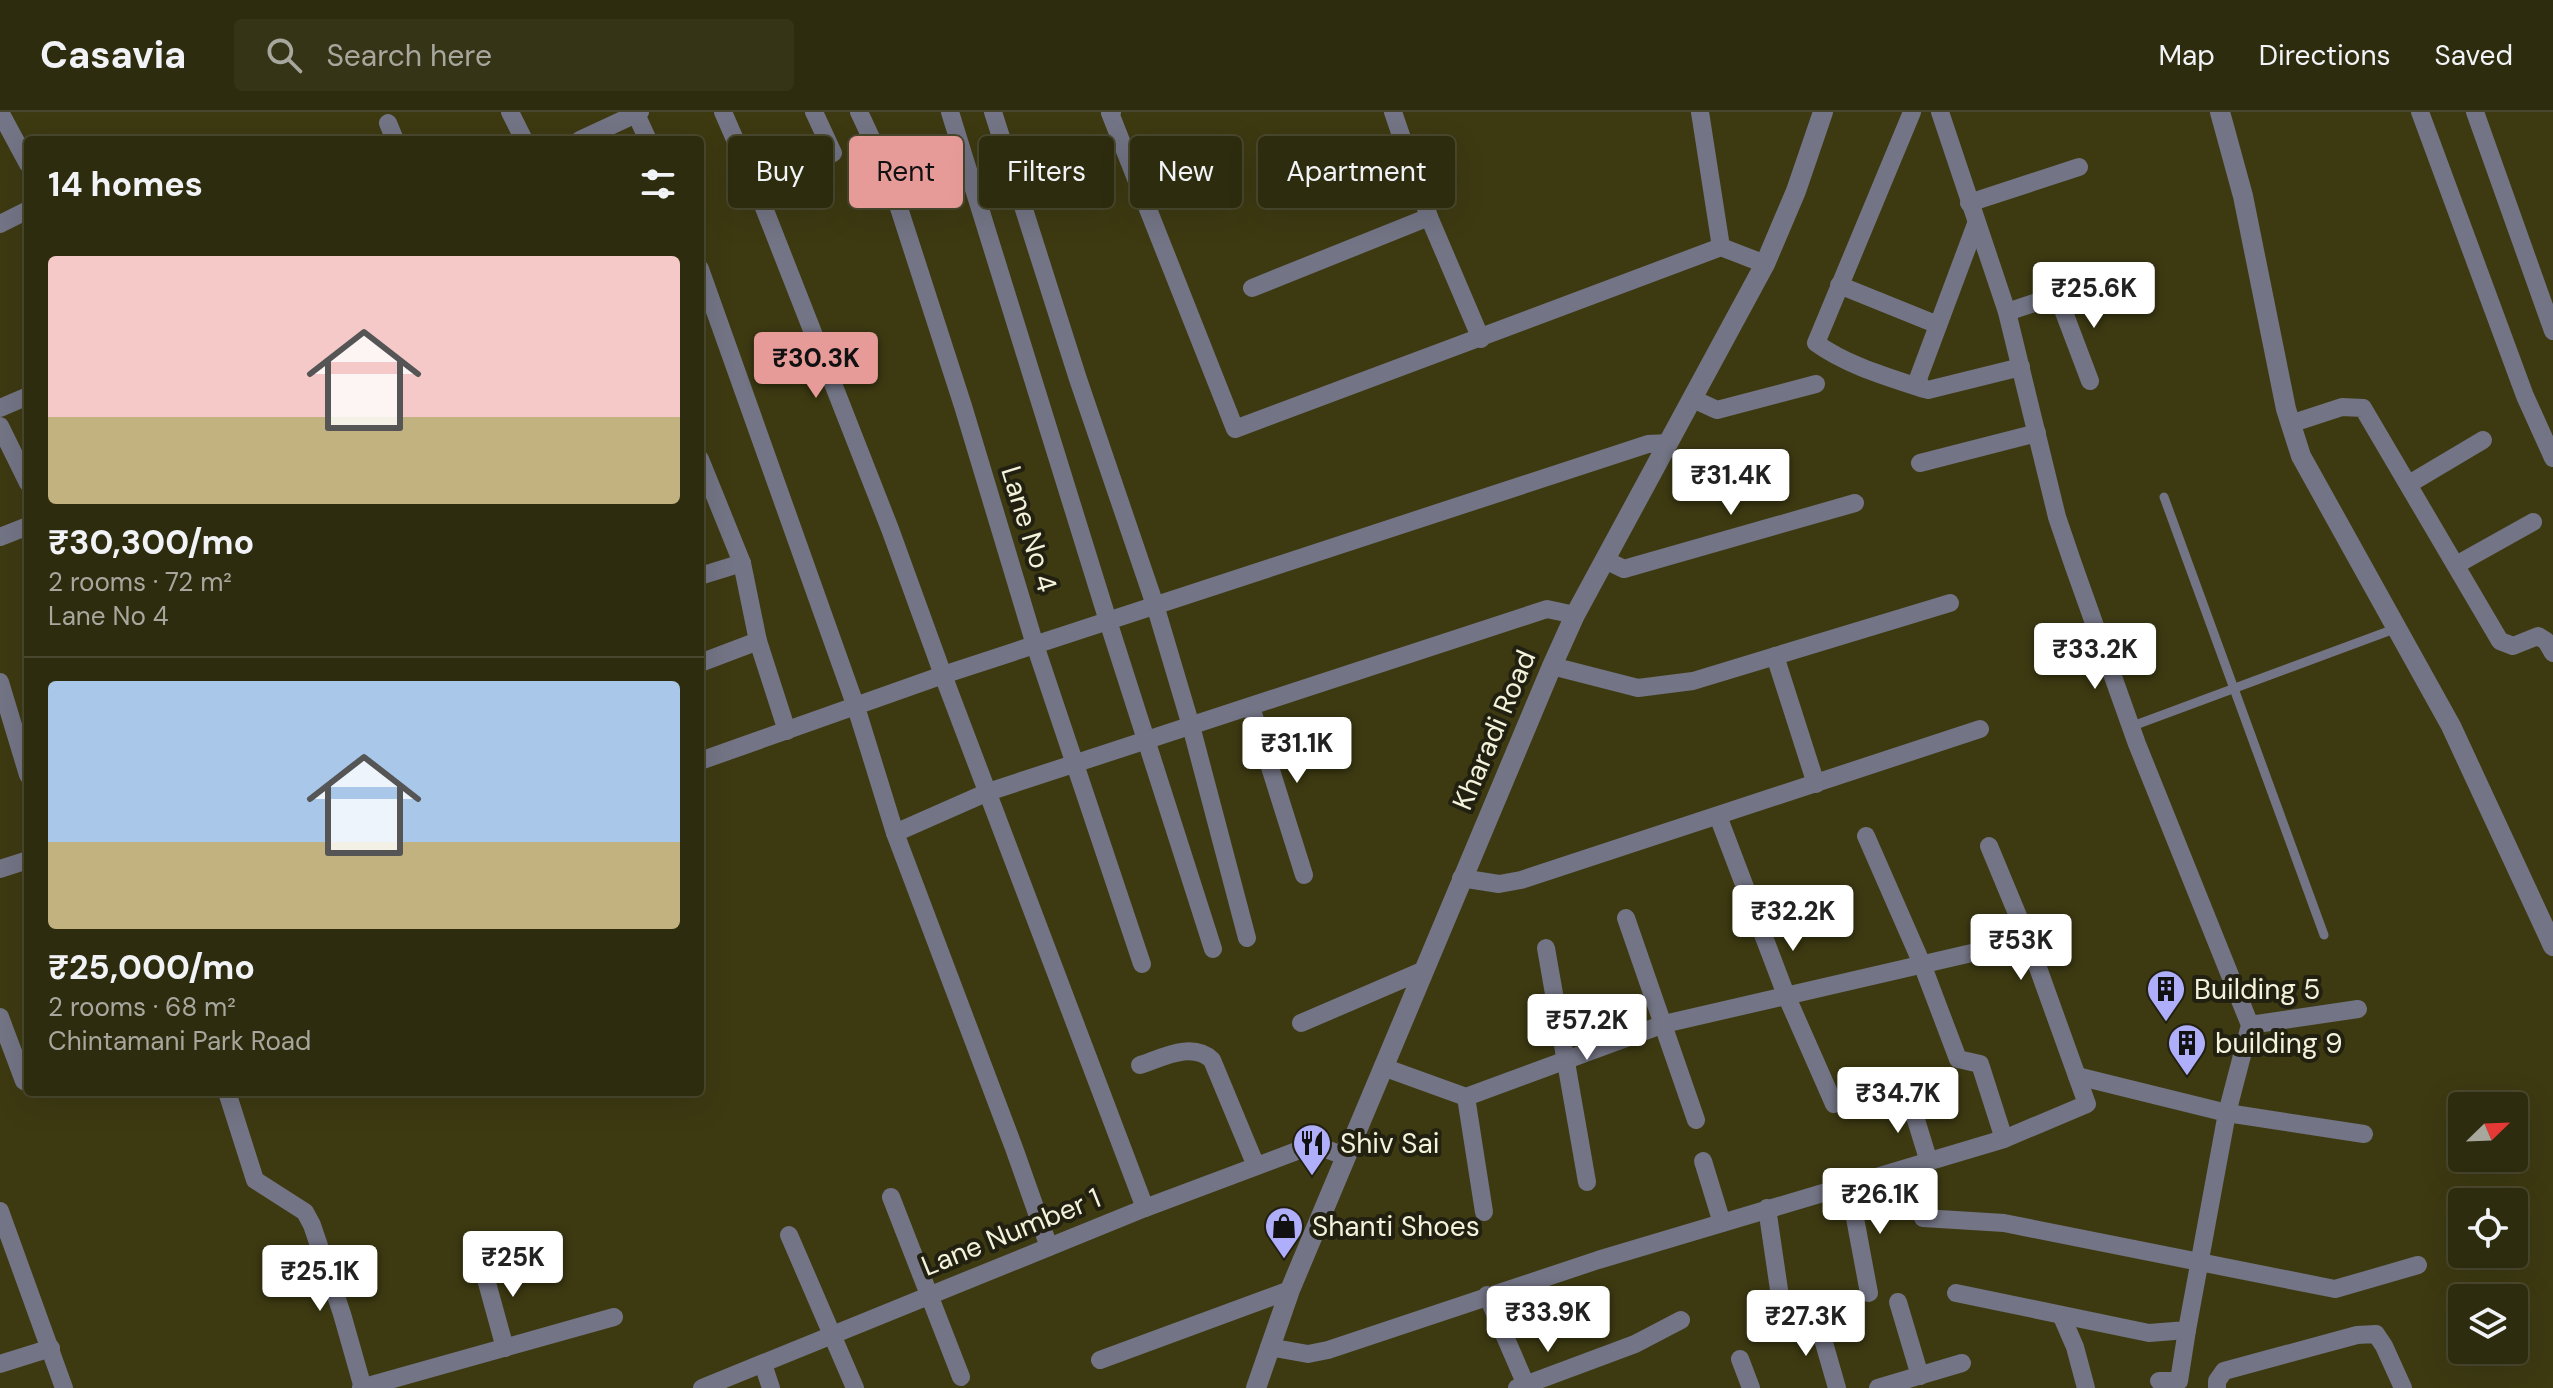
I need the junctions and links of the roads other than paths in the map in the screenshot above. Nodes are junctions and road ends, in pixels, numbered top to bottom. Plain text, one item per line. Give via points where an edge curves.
1 (0, 112) edge
2 (510, 112) edge
3 (723, 112) edge
4 (814, 112) edge
5 (859, 112) edge
6 (950, 112) edge
7 (993, 112) edge
8 (1112, 112) edge
9 (1393, 112) edge
10 (1700, 112) edge
11 (1823, 112) edge
12 (1912, 112) edge
13 (1940, 112) edge
14 (2220, 112) edge
15 (2420, 112) edge
16 (2475, 112) edge
17 (637, 113) edge
18 (522, 136) edge
19 (588, 136) edge
20 (646, 136) edge
21 (825, 136) edge
22 (24, 157) edge
23 (2079, 167) dead end
24 (1969, 203) junction
25 (24, 212) edge
26 (1429, 217) junction
27 (0, 224) edge
28 (1976, 224) junction
29 (1721, 247) junction
30 (1765, 264) junction
31 (704, 280) edge
32 (1839, 285) junction
33 (1252, 288) dead end
34 (2007, 312) junction
35 (1938, 325) junction
36 (2553, 331) edge
37 (1481, 339) junction
38 (2021, 367) junction
39 (2090, 381) dead end
40 (1816, 384) dead end
41 (1924, 389) junction
42 (24, 398) edge
43 (1693, 399) junction
44 (0, 408) edge
45 (2290, 424) junction
46 (0, 426) edge
47 (2037, 433) junction
48 (2483, 440) dead end
49 (1669, 443) junction
50 (2553, 458) edge
51 (1920, 463) dead end
52 (704, 469) edge
53 (24, 475) edge
54 (2409, 484) junction
55 (2164, 497) dead end
56 (1855, 503) dead end
57 (2533, 522) dead end
58 (24, 528) edge
59 (0, 537) edge
60 (1605, 560) junction
61 (742, 563) junction
62 (2456, 565) junction
63 (704, 575) edge
64 (1950, 603) dead end
65 (1155, 605) junction
66 (1575, 615) junction
67 (1108, 621) junction
68 (2397, 628) junction
69 (2546, 631) edge
70 (758, 641) junction
71 (1035, 645) junction
72 (2553, 653) edge
73 (1775, 656) junction
74 (704, 661) edge
75 (1552, 666) junction
76 (943, 675) junction
77 (0, 682) edge
78 (2235, 689) junction
79 (856, 707) junction
80 (1251, 707) junction
81 (1191, 726) junction
82 (2130, 727) junction
83 (1980, 729) dead end
84 (787, 731) junction
85 (1147, 740) junction
86 (704, 760) edge
87 (24, 762) edge
88 (1076, 764) junction
89 (1816, 784) junction
90 (988, 792) junction
91 (1718, 816) junction
92 (895, 833) junction
93 (1866, 836) dead end
94 (1989, 846) dead end
95 (24, 861) edge
96 (0, 869) edge
97 (1304, 875) dead end
98 (1461, 878) junction
99 (1626, 918) dead end
100 (2324, 935) dead end
101 (1247, 938) dead end
102 (2028, 940) junction
103 (2553, 946) edge
104 (1546, 948) dead end
105 (1213, 949) dead end
106 (1142, 964) dead end
107 (1922, 964) junction
108 (1422, 971) junction
109 (1786, 995) junction
110 (2358, 1009) dead end
111 (0, 1017) edge
112 (1301, 1023) dead end
113 (1664, 1024) junction
114 (2250, 1025) junction
115 (1565, 1060) junction
116 (1140, 1065) dead end
117 (1383, 1067) junction
118 (2077, 1076) junction
119 (24, 1081) dead end
120 (1908, 1094) dead end
121 (228, 1096) edge
122 (1466, 1097) junction
123 (1834, 1104) dead end
124 (2227, 1113) junction
125 (1696, 1120) dead end
126 (2364, 1134) dead end
127 (2004, 1139) junction
128 (1345, 1156) junction
129 (1703, 1161) dead end
130 (1929, 1162) junction
131 (1256, 1166) junction
132 (1587, 1182) dead end
133 (1849, 1186) junction
134 (891, 1197) dead end
135 (1145, 1208) junction
136 (1767, 1208) junction
137 (1484, 1212) dead end
138 (1923, 1218) dead end
139 (2, 1221) edge
140 (1722, 1223) junction
141 (789, 1235) dead end
142 (1049, 1247) junction
143 (481, 1261) dead end
144 (2201, 1262) junction
145 (2418, 1265) dead end
146 (1290, 1290) junction
147 (1869, 1293) dead end
148 (1956, 1293) dead end
149 (1487, 1295) junction
150 (930, 1296) junction
151 (1898, 1302) dead end
152 (1782, 1310) dead end
153 (1816, 1315) dead end
154 (614, 1317) dead end
155 (2062, 1317) junction
156 (1681, 1320) dead end
157 (2187, 1330) junction
158 (832, 1336) junction
159 (1269, 1347) junction
160 (51, 1348) junction
161 (505, 1348) junction
162 (1740, 1359) dead end
163 (1100, 1360) dead end
164 (1962, 1363) dead end
165 (0, 1364) edge
166 (763, 1364) junction
167 (1920, 1376) junction
168 (961, 1377) dead end
169 (2159, 1381) dead end
170 (1521, 1386) edge
171 (64, 1388) edge
172 (363, 1388) edge
173 (702, 1388) edge
174 (771, 1388) edge
175 (855, 1388) edge
176 (1256, 1388) edge
177 (1751, 1388) edge
178 (1837, 1388) edge
179 (1878, 1388) edge
180 (2086, 1388) edge
181 (2217, 1388) edge
182 (2403, 1388) edge

1 - 22 street
2 - 18 street
3 - 76 street
4 - 21 street
5 - 71 street, Lane No 4 via 888,174
6 - 67 street
7 - 65 street
8 - 37 street via 1235,429
9 - 26 street
10 - 29 street
11 - 30 street, Kharadi Road
12 - 32 street
13 - 24 street
14 - 45 street via 2243,196
15 - 50 street
16 - 36 street
17 - 19 street
17 - 20 street
23 - 24 street
24 - 28 street
25 - 27 street
26 - 33 street
26 - 37 street
28 - 34 street
28 - 35 street
29 - 30 street
29 - 37 street
30 - 43 street, Kharadi Road
31 - 79 street
32 - 35 street
32 - 41 street via 1816,343
34 - 38 street
34 - 39 street via 2059,299
35 - 41 street via 1918,379
38 - 41 street
38 - 47 street
40 - 43 street via 1717,410
42 - 44 street
43 - 49 street, Kharadi Road
45 - 54 street via 2342,407 2363,408
45 - 68 street via 2301,456
46 - 53 street
47 - 51 street
47 - 82 street via 2057,517
48 - 54 street
49 - 60 street, Kharadi Road
49 - 65 street via 1648,444
52 - 61 street
54 - 62 street
55 - 78 lane
56 - 60 street via 1624,569
57 - 62 street
58 - 59 street
60 - 66 street, Kharadi Road
61 - 63 street
61 - 70 street
62 - 69 street via 2500,641 2513,646
64 - 73 street
65 - 67 street
65 - 81 street
66 - 75 street, Kharadi Road
66 - 80 street via 1547,609
67 - 71 street
67 - 85 street
68 - 78 lane
68 - 103 street via 2451,726
69 - 72 street
70 - 74 street
70 - 84 street
71 - 76 street
71 - 88 street, Lane No 4
73 - 75 street via 1693,681 1638,688
73 - 89 street
75 - 98 street, Kharadi Road
76 - 79 street
76 - 90 street
77 - 87 street
78 - 82 lane
78 - 100 lane
79 - 84 street
79 - 92 street
80 - 81 street
80 - 97 street
81 - 85 street
81 - 101 street
82 - 114 street
83 - 89 street
84 - 86 street
85 - 88 street
85 - 105 street
88 - 90 street
88 - 106 street, Lane No 4
89 - 91 street
90 - 92 street
90 - 135 street
91 - 98 street via 1521,880 1499,884
91 - 109 street
92 - 142 street
93 - 107 street
94 - 102 street
95 - 96 street
98 - 108 street, Kharadi Road
99 - 113 street
102 - 107 street
102 - 118 street
104 - 115 street
107 - 109 street
107 - 127 street via 1958,1059 1980,1064
108 - 112 street
108 - 117 street, Kharadi Road
109 - 113 street
109 - 123 street
110 - 114 street
111 - 119 street
113 - 115 street
113 - 125 street
114 - 124 street
115 - 122 street
115 - 132 street
116 - 131 street via 1184,1051 1205,1053
117 - 122 street
117 - 128 street, Kharadi Road
118 - 124 street
118 - 127 street via 2087,1104
120 - 130 street
121 - 172 street via 255,1180 305,1212 312,1225
122 - 137 street
124 - 126 street
124 - 144 street
127 - 130 street
128 - 131 street, Lane Number 1 via 1320,1147 1302,1149
128 - 146 street, Kharadi Road
129 - 140 street
130 - 133 street
131 - 135 street, Lane Number 1
133 - 136 street
133 - 147 street
134 - 150 street
135 - 142 street, Lane Number 1
136 - 140 street
136 - 152 street
138 - 144 street via 2004,1223
139 - 160 street
140 - 149 street
141 - 158 street
142 - 150 street, Lane Number 1
143 - 161 street
144 - 145 street via 2335,1289
144 - 157 street
146 - 159 street, Kharadi Road
146 - 163 street
148 - 155 street
149 - 159 street via 1328,1350 1308,1354
149 - 170 street
150 - 158 street, Lane Number 1
150 - 168 street
151 - 167 street
153 - 178 street
154 - 161 street
155 - 157 street via 2149,1333
155 - 180 street
156 - 170 street via 1635,1344
157 - 169 street via 2179,1381
158 - 166 street, Lane Number 1
158 - 175 street
159 - 176 street, Kharadi Road
160 - 165 street
160 - 171 street
161 - 172 street
162 - 177 street
164 - 167 street
166 - 173 street, Lane Number 1
166 - 174 street
167 - 179 street
181 - 182 street via 2224,1371 2376,1334

